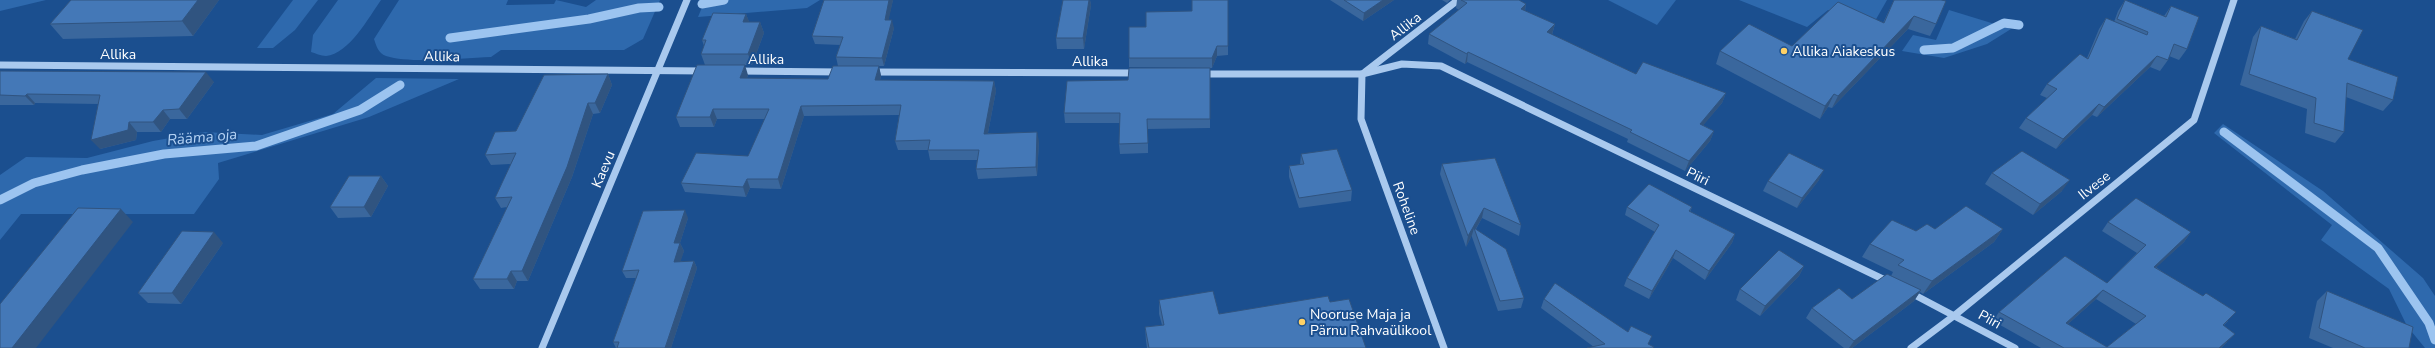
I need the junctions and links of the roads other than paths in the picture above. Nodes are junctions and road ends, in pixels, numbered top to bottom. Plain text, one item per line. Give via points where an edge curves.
1 (687, 0) edge
2 (1458, 0) edge
3 (2234, 0) edge
4 (0, 66) edge
5 (659, 71) junction
6 (713, 71) edge
7 (729, 71) edge
8 (849, 72) edge
9 (865, 72) edge
10 (1144, 73) edge
11 (1192, 74) edge
12 (1362, 74) junction
13 (1893, 284) edge
14 (1900, 288) edge
15 (1955, 315) junction
16 (542, 348) edge
17 (1444, 348) edge
18 (1910, 348) edge
19 (2015, 348) edge

1 - 5 street, Kaevu
2 - 12 street, Allika
3 - 15 street, Ilvese via 2194,120
4 - 5 street, Allika via 297,66
5 - 6 street, Allika
5 - 16 street, Kaevu
7 - 8 street, Allika
9 - 10 street, Allika
11 - 12 street
12 - 13 street, Piiri via 1402,64 1441,66
12 - 17 street, Roheline via 1361,119
14 - 15 street, Piiri
15 - 18 street, Ilvese
15 - 19 street, Piiri

